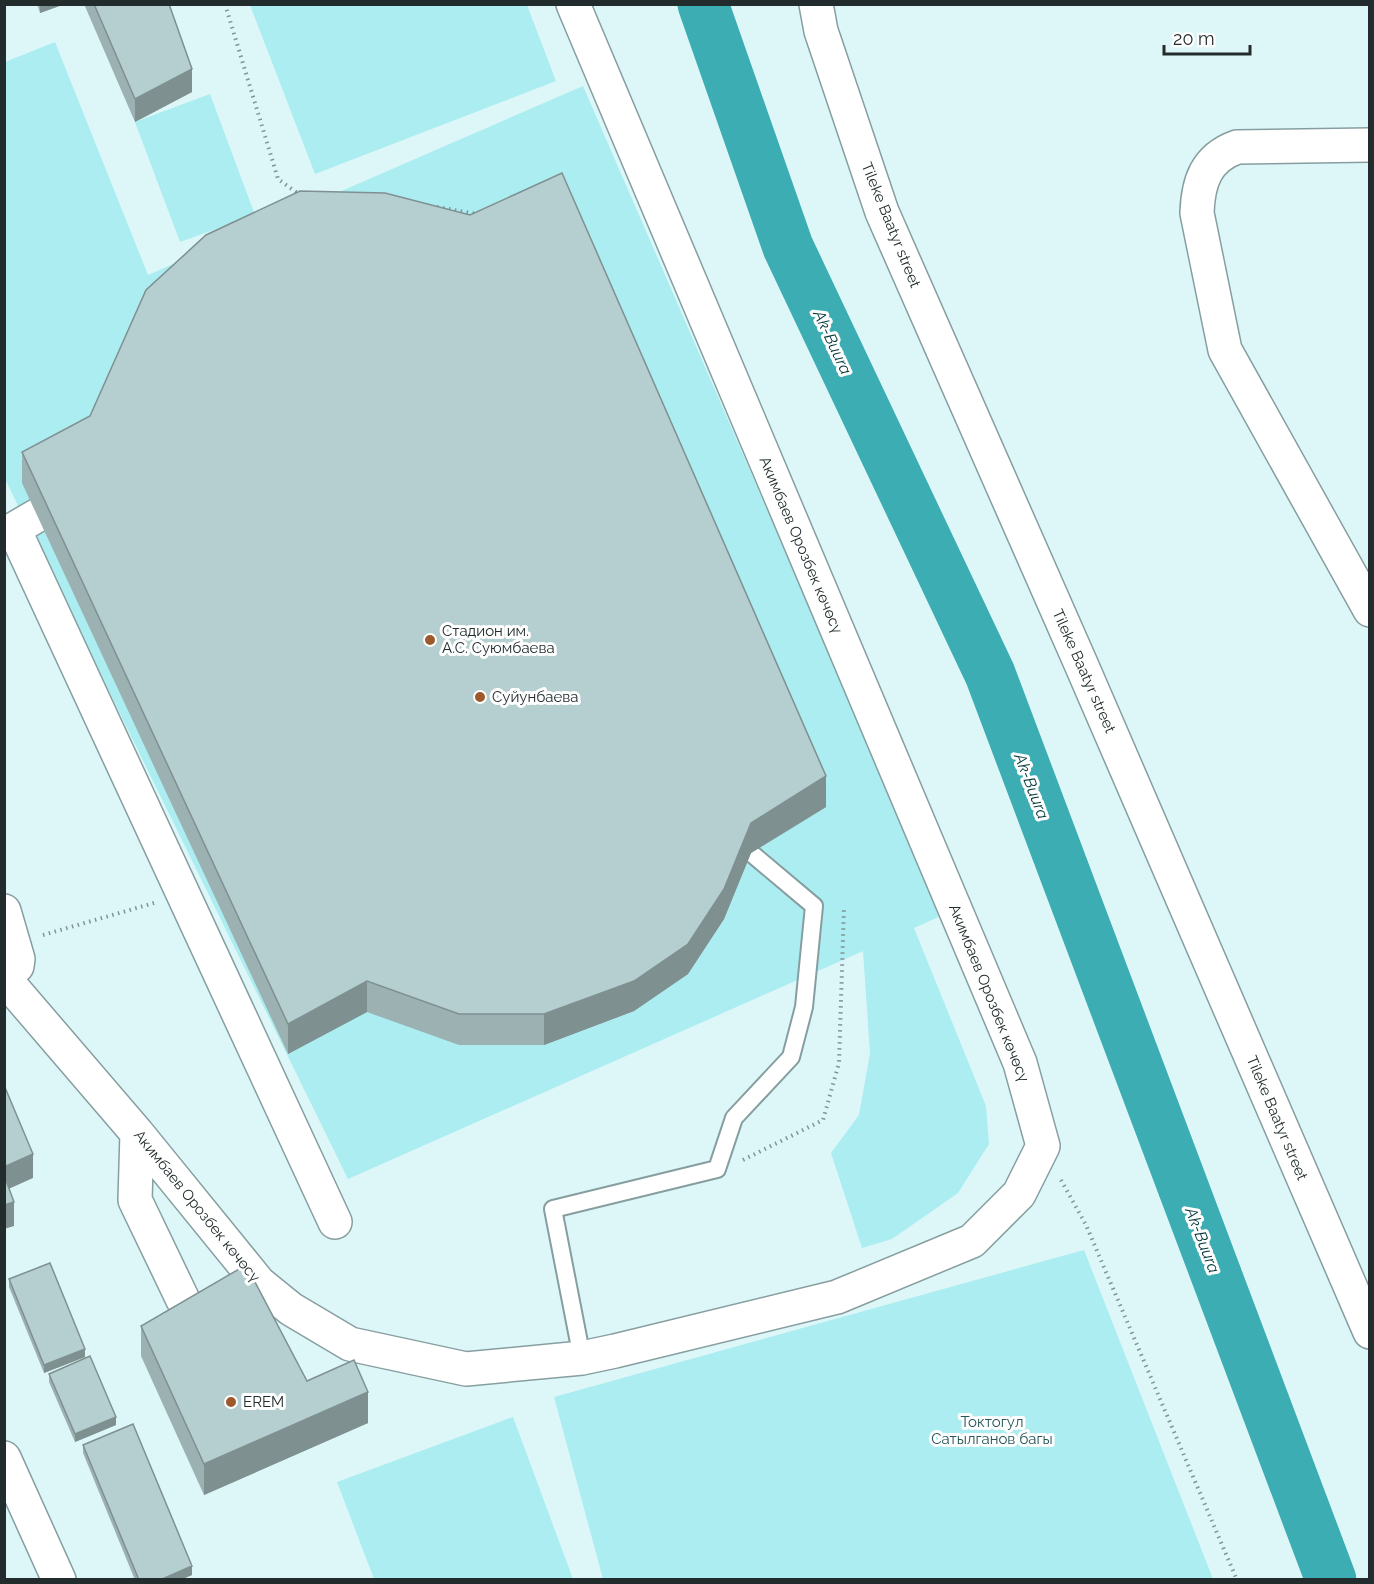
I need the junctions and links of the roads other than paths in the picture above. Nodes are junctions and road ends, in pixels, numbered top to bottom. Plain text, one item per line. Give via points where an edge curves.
1 (573, 4) edge
2 (816, 4) edge
3 (1370, 145) edge
4 (38, 515) edge
5 (1370, 610) edge
6 (751, 854) edge
7 (4, 911) edge
8 (4, 977) edge
9 (137, 1133) junction
10 (335, 1222) dead end
11 (183, 1300) edge
12 (1370, 1332) edge
13 (582, 1358) junction
14 (4, 1458) edge
15 (59, 1580) edge

1 - 13 street, Акимбаев Орозбек көчөсү via 1016,1052 1043,1146 1018,1194 972,1241 837,1297
2 - 12 street, Tileke Baatyr street via 821,31 882,212
3 - 5 street via 1237,147 1225,151 1208,166 1198,194 1197,213 1225,350
4 - 10 street via 14,529
6 - 13 lane via 814,906 804,1007 790,1057 734,1118 717,1169 553,1209
7 - 8 street via 18,959 17,966
8 - 9 street, Акимбаев Орозбек көчөсү
9 - 11 street via 135,1200
9 - 13 street, Акимбаев Орозбек көчөсү via 259,1283 291,1309 350,1344 466,1369
14 - 15 street

